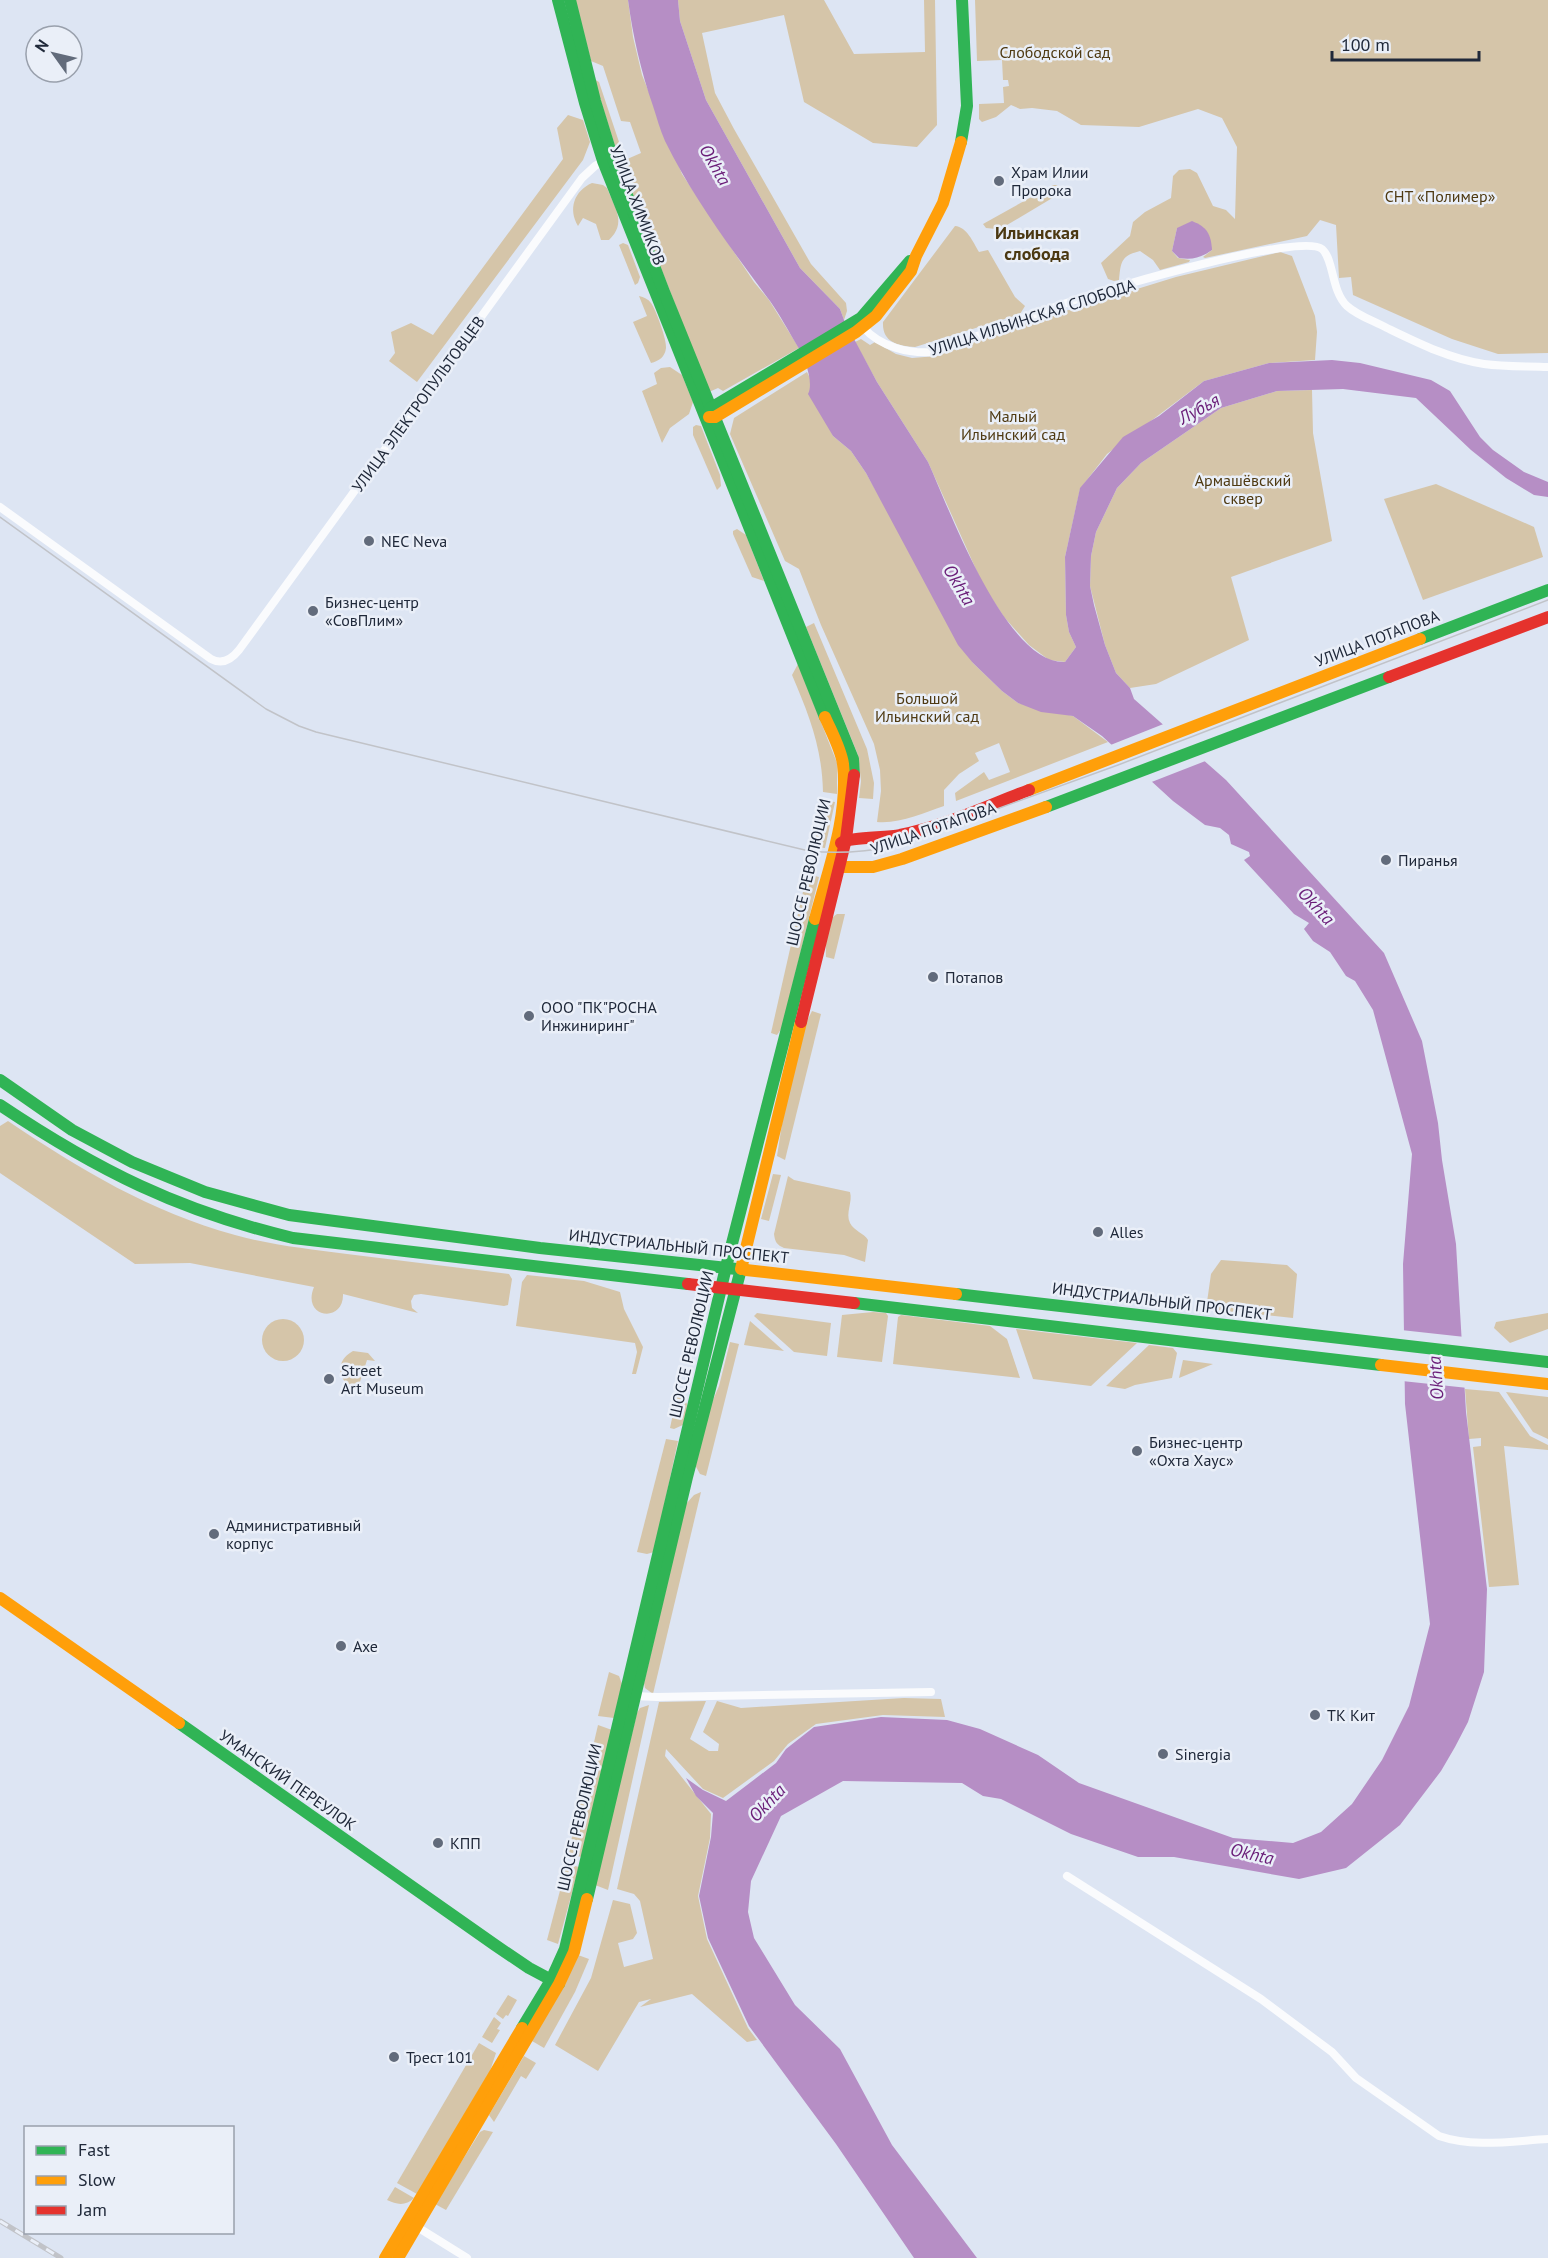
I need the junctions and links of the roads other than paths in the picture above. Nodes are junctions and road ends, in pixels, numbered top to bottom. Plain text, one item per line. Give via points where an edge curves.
1 (558, 0) edge
2 (570, 0) edge
3 (962, 0) edge
4 (607, 159) junction
5 (857, 328) junction
6 (1548, 367) edge
7 (710, 414) junction
8 (0, 507) edge
9 (1548, 590) edge
10 (1548, 617) edge
11 (846, 838) junction
12 (831, 852) junction
13 (839, 867) junction
14 (0, 1080) edge
15 (0, 1104) edge
16 (726, 1267) junction
17 (741, 1269) junction
18 (721, 1289) junction
19 (736, 1290) junction
20 (1380, 1342) junction
21 (1469, 1353) junction
22 (1548, 1362) edge
23 (1372, 1364) junction
24 (1469, 1375) junction
25 (1548, 1384) edge
26 (0, 1598) edge
27 (931, 1692) dead end
28 (630, 1695) junction
29 (1067, 1876) dead end
30 (555, 1982) junction
31 (1548, 2139) edge
32 (412, 2224) junction
33 (385, 2258) edge
34 (398, 2258) edge
35 (467, 2258) edge

1 - 4 main road, УЛИЦА ХИМИКОВ via 585,103
2 - 4 main road, УЛИЦА ХИМИКОВ
3 - 5 main road via 967,106 964,132 943,203 916,256
4 - 7 main road, УЛИЦА ХИМИКОВ
4 - 8 street, УЛИЦА ЭЛЕКТРОПУЛЬТОВЦЕВ via 582,178 229,659 211,659
5 - 6 street, УЛИЦА ИЛЬИНСКАЯ СЛОБОДА via 900,350 934,352 1077,299 1193,266 1275,249 1316,246 1327,257 1338,295 1359,314 1428,348 1467,360
5 - 7 main road
7 - 11 main road, ШОССЕ РЕВОЛЮЦИИ via 853,759 854,782
7 - 12 main road, ШОССЕ РЕВОЛЮЦИИ via 843,762 843,799
9 - 11 main road, УЛИЦА ПОТАПОВА via 931,828 894,838
10 - 13 main road, УЛИЦА ПОТАПОВА via 1130,776 882,865
11 - 12 main road, УЛИЦА ПОТАПОВА
11 - 13 main road, ШОССЕ РЕВОЛЮЦИИ
12 - 13 main road
12 - 16 main road, ШОССЕ РЕВОЛЮЦИИ
13 - 17 main road, ШОССЕ РЕВОЛЮЦИИ
14 - 16 main road, ИНДУСТРИАЛЬНЫЙ ПРОСПЕКТ via 105,1149 166,1177 255,1207 376,1228
15 - 18 main road via 114,1176 230,1224 322,1242
16 - 17 main road, ИНДУСТРИАЛЬНЫЙ ПРОСПЕКТ
16 - 18 main road, ШОССЕ РЕВОЛЮЦИИ
17 - 19 main road, ШОССЕ РЕВОЛЮЦИИ
17 - 20 main road, ИНДУСТРИАЛЬНЫЙ ПРОСПЕКТ
18 - 19 main road
18 - 28 main road, ШОССЕ РЕВОЛЮЦИИ
19 - 23 main road
19 - 28 main road, ШОССЕ РЕВОЛЮЦИИ
20 - 21 main road, ИНДУСТРИАЛЬНЫЙ ПРОСПЕКТ
20 - 23 main road
21 - 22 main road
21 - 24 main road
23 - 24 main road
24 - 25 main road
26 - 30 main road, УМАНСКИЙ ПЕРЕУЛОК via 495,1945
27 - 28 street
28 - 30 main road, ШОССЕ РЕВОЛЮЦИИ via 574,1952
29 - 31 street via 1261,1999 1332,2052 1356,2078 1439,2136 1470,2143
30 - 32 main road, ШОССЕ РЕВОЛЮЦИИ
32 - 33 main road, ШОССЕ РЕВОЛЮЦИИ
32 - 34 main road, ШОССЕ РЕВОЛЮЦИИ
32 - 35 street

